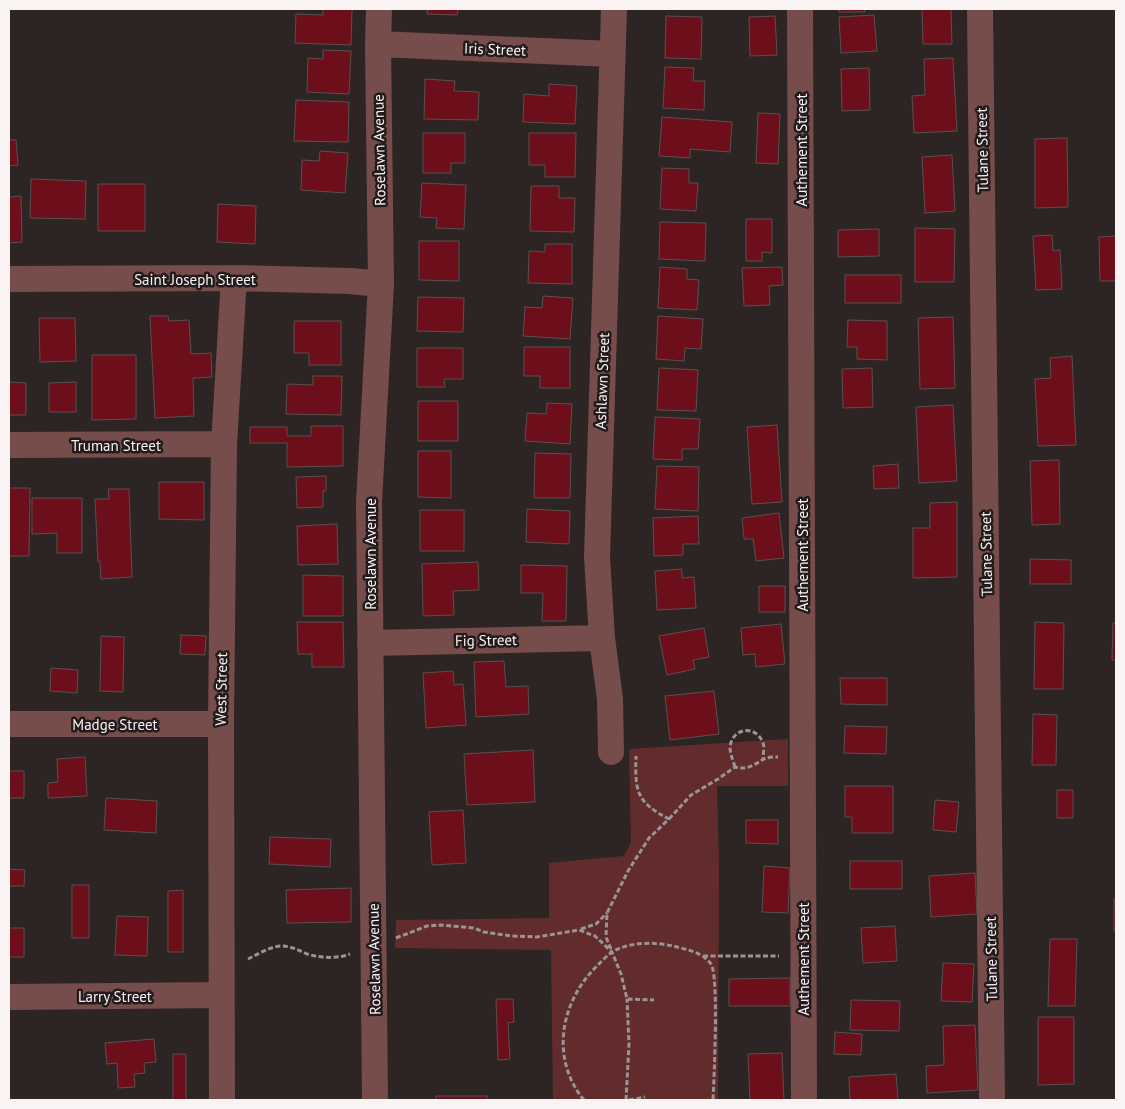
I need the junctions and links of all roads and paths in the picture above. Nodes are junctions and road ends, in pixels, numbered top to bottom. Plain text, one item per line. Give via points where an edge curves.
1 (379, 9) edge
2 (614, 9) edge
3 (800, 9) edge
4 (980, 9) edge
5 (378, 44) junction
6 (612, 54) junction
7 (234, 278) junction
8 (9, 279) edge
9 (380, 284) junction
10 (224, 444) junction
11 (9, 445) edge
12 (602, 638) junction
13 (370, 642) junction
14 (9, 724) edge
15 (221, 724) junction
16 (636, 748) dead end
17 (611, 752) dead end
18 (803, 754) junction
19 (763, 758) junction
20 (735, 767) junction
21 (669, 819) junction
22 (607, 913) junction
23 (580, 930) junction
24 (374, 947) junction
25 (612, 952) junction
26 (702, 956) junction
27 (803, 956) junction
28 (248, 959) dead end
29 (220, 995) junction
30 (9, 997) edge
31 (627, 998) junction
32 (654, 1000) dead end
33 (645, 1097) dead end
34 (222, 1100) edge
35 (375, 1100) edge
36 (584, 1100) edge
37 (628, 1100) edge
38 (713, 1100) edge
39 (804, 1100) edge
40 (992, 1100) edge

1 - 5 street, Roselawn Avenue
2 - 6 street, Ashlawn Street
3 - 18 street, Authement Street
4 - 40 street, Tulane Street
5 - 6 street, Iris Street
5 - 9 street, Roselawn Avenue
6 - 12 street, Ashlawn Street via 597,557
7 - 8 street, Saint Joseph Street
7 - 9 street, Saint Joseph Street
7 - 10 street, West Street
9 - 13 street, Roselawn Avenue via 369,502
10 - 11 street, Truman Street
10 - 15 street, West Street
12 - 13 street, Fig Street
12 - 17 street, Ashlawn Street via 610,698
13 - 24 street, Roselawn Avenue
14 - 15 street, Madge Street
15 - 29 street, West Street
16 - 21 path via 638,793
18 - 19 path
18 - 27 street, Authement Street
19 - 20 path via 750,767
19 - 20 path via 763,743 758,735 746,730 736,735 730,746
20 - 21 path via 691,795
21 - 22 path via 649,838
22 - 23 path via 596,924
22 - 25 path via 606,937
23 - 24 path via 537,937 496,934 474,928 427,926
23 - 25 path via 595,936
24 - 28 path via 331,957 295,948 274,947
24 - 35 street, Roselawn Avenue
25 - 26 path via 652,943 691,950
25 - 31 path
25 - 36 path via 582,981 570,1005 563,1030 570,1076
26 - 27 path
26 - 38 path via 712,964 715,985
27 - 39 street, Authement Street
29 - 30 street, Larry Street
29 - 34 street, West Street
31 - 32 path
31 - 37 path
33 - 37 path

